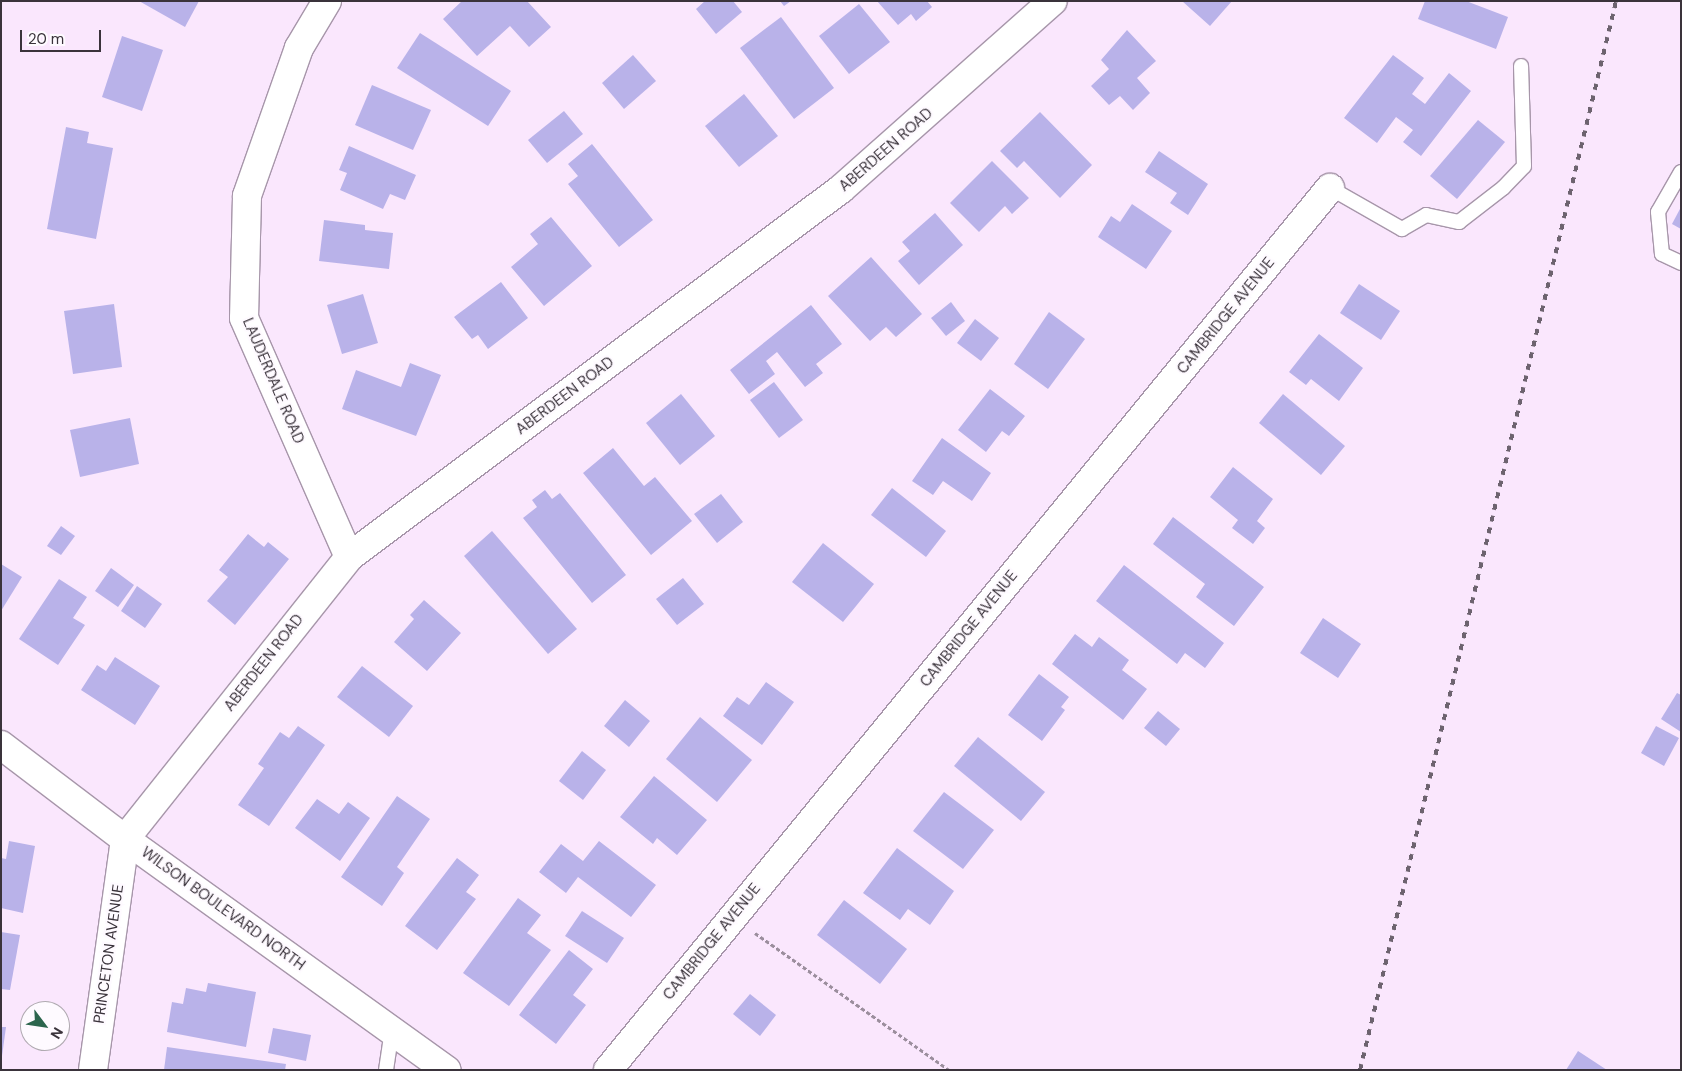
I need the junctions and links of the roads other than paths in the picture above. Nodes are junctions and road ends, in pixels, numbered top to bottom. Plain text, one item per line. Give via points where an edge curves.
1 (327, 1) edge
2 (1053, 1) edge
3 (1521, 66) dead end
4 (1681, 172) edge
5 (1330, 188) joint
6 (1681, 263) edge
7 (349, 557) junction
8 (1, 745) edge
9 (125, 839) junction
10 (392, 1030) junction
11 (93, 1070) edge
12 (386, 1070) edge
13 (447, 1070) edge
14 (608, 1070) edge

1 - 7 street, LAUDERDALE ROAD via 299,48 247,196 244,318
2 - 7 street, ABERDEEN ROAD via 842,190
3 - 5 lane via 1524,166 1503,188 1459,222 1426,215 1402,228
4 - 6 lane via 1658,212 1662,254
5 - 14 street, CAMBRIDGE AVENUE
7 - 9 street, ABERDEEN ROAD
8 - 9 street, WILSON BOULEVARD NORTH
9 - 10 street, WILSON BOULEVARD NORTH
9 - 11 street, PRINCETON AVENUE
10 - 12 lane
10 - 13 street, WILSON BOULEVARD NORTH

